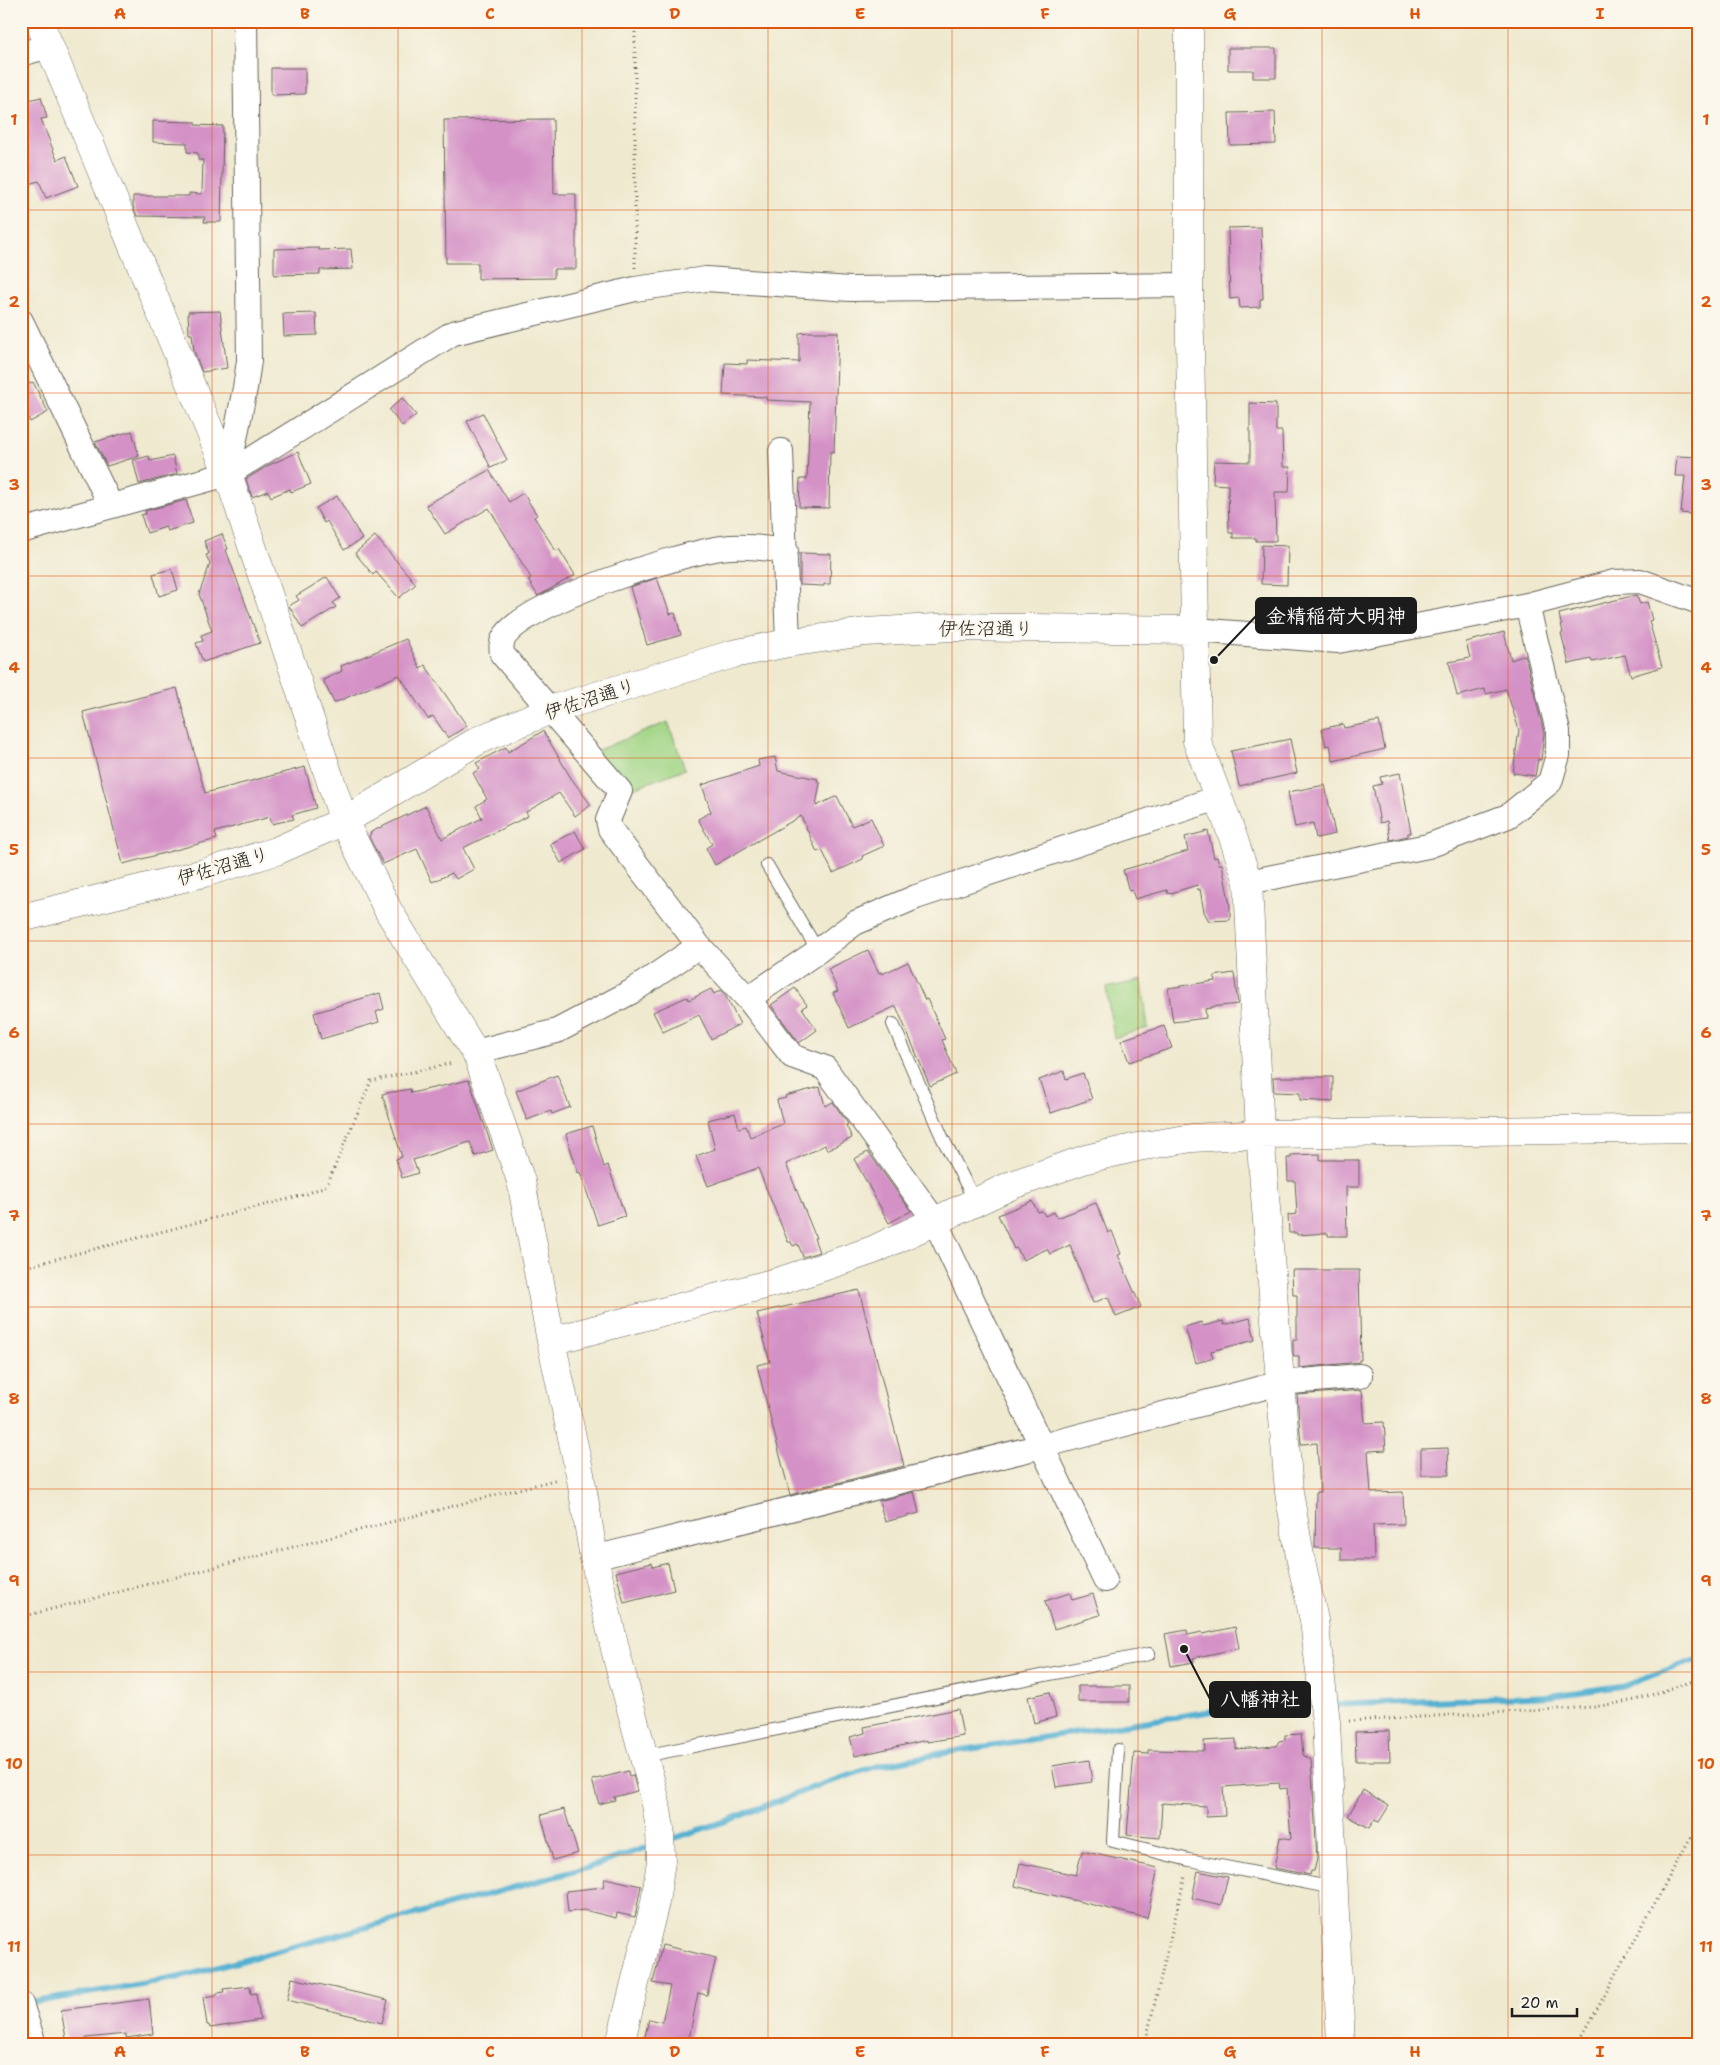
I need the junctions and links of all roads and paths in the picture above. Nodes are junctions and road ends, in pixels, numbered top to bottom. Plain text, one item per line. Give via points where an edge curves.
1 (38, 21) edge
2 (246, 21) edge
3 (635, 21) edge
4 (1190, 21) edge
5 (49, 46) junction
6 (21, 54) edge
7 (1189, 285) junction
8 (635, 289) junction
9 (21, 321) edge
10 (781, 451) dead end
11 (228, 474) junction
12 (111, 506) junction
13 (21, 531) edge
14 (786, 551) junction
15 (1699, 602) edge
16 (1527, 605) junction
17 (1194, 630) junction
18 (788, 643) junction
19 (550, 710) junction
20 (1218, 798) junction
21 (344, 821) junction
22 (767, 866) dead end
23 (1248, 882) junction
24 (21, 918) edge
25 (699, 946) junction
26 (818, 951) junction
27 (750, 1001) junction
28 (893, 1024) dead end
29 (477, 1055) junction
30 (1699, 1128) edge
31 (1260, 1134) junction
32 (975, 1202) junction
33 (935, 1221) junction
34 (21, 1268) edge
35 (551, 1341) junction
36 (1360, 1376) dead end
37 (1280, 1383) junction
38 (1042, 1446) junction
39 (580, 1474) junction
40 (594, 1558) junction
41 (1105, 1580) dead end
42 (21, 1617) edge
43 (1148, 1654) dead end
44 (1699, 1679) edge
45 (1326, 1722) junction
46 (1118, 1750) dead end
47 (644, 1756) junction
48 (1699, 1822) edge
49 (1189, 1860) junction
50 (1334, 1888) junction
51 (21, 2004) edge
52 (34, 2044) edge
53 (620, 2044) edge
54 (1145, 2044) edge
55 (1341, 2044) edge
56 (1578, 2044) edge

1 - 5 street
2 - 11 street via 249,361
3 - 8 path
4 - 7 street
5 - 6 street
5 - 11 street
7 - 8 street via 850,289 706,279
7 - 17 street
8 - 11 street via 452,332
9 - 12 street
10 - 14 street
11 - 12 street
11 - 21 street
12 - 13 street
14 - 18 street
14 - 19 street via 746,546 699,552 566,596 517,625 506,635 501,645 502,654
15 - 16 street via 1640,581 1614,582
16 - 17 street via 1338,641
16 - 23 street via 1558,731 1558,755 1550,782 1508,816 1428,846
17 - 18 street, 伊佐沼通り via 952,627 865,632
17 - 20 street via 1197,741
18 - 19 street, 伊佐沼通り via 733,654
19 - 21 street, 伊佐沼通り via 479,740
19 - 25 street via 620,791 608,820 610,829
20 - 23 street
20 - 26 street via 916,897 855,923
21 - 24 street, 伊佐沼通り via 276,851 204,873
21 - 29 street via 388,910
22 - 26 lane
23 - 31 street
25 - 27 street
25 - 29 street via 631,992 557,1031
26 - 27 street via 759,991
27 - 33 street via 792,1056 825,1068
28 - 32 lane via 942,1138
29 - 34 path via 371,1081 327,1185 307,1194
29 - 35 street via 521,1181
30 - 31 street
31 - 32 street via 1192,1138 1138,1146 1012,1185
31 - 37 street
32 - 33 street
33 - 35 street via 873,1250 780,1281
33 - 38 street
35 - 39 street
36 - 37 street
37 - 38 street
37 - 45 street via 1289,1492 1314,1620
38 - 40 street
38 - 41 street
39 - 40 street
39 - 42 path
40 - 47 street
43 - 47 lane
44 - 45 path via 1636,1700 1594,1707
45 - 50 street
46 - 49 lane via 1113,1841
47 - 53 street via 660,1829 661,1861 655,1902
48 - 56 path
49 - 50 lane
49 - 54 path
50 - 55 street
51 - 52 street

